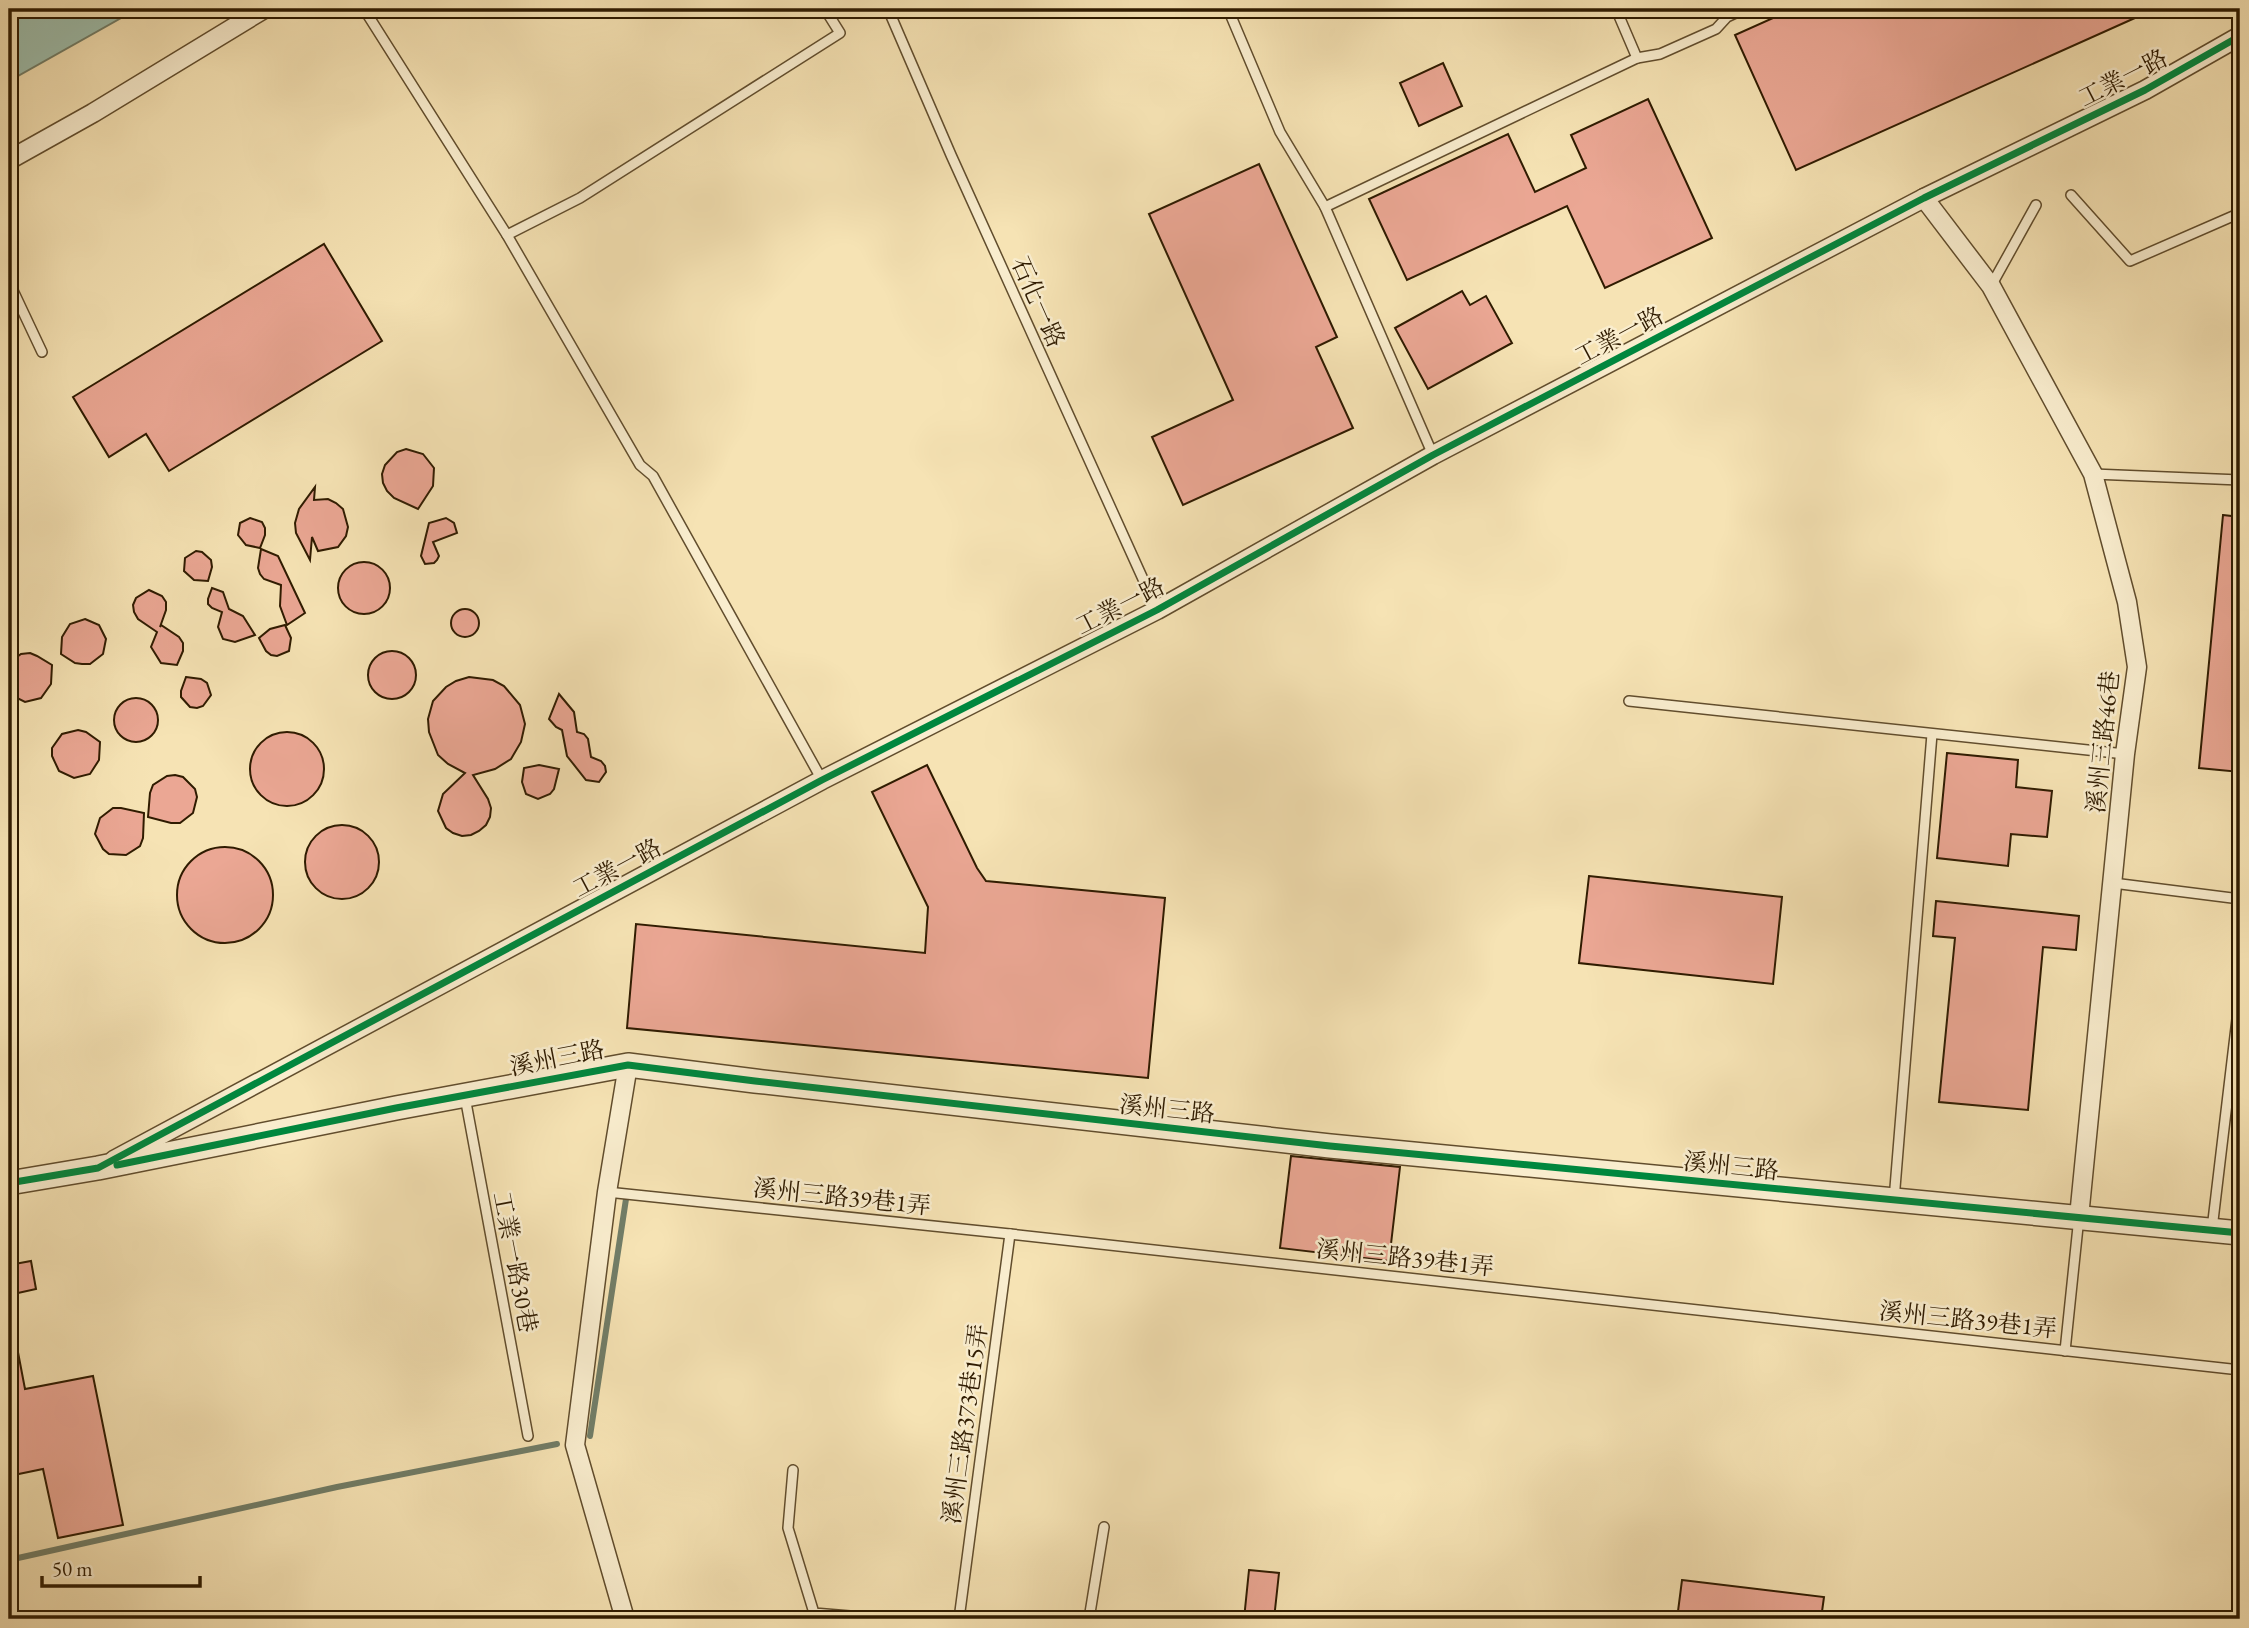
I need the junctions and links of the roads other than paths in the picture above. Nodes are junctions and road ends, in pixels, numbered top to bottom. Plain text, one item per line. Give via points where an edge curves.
1 (264, 9) edge
2 (364, 9) edge
3 (825, 9) edge
4 (888, 9) edge
5 (1228, 9) edge
6 (1616, 9) edge
7 (1744, 9) edge
8 (1725, 13) edge
9 (2240, 36) edge
10 (1637, 58) junction
11 (9, 160) edge
12 (2071, 195) dead end
13 (1924, 198) junction
14 (2036, 205) dead end
15 (1325, 207) junction
16 (2240, 214) edge
17 (507, 235) junction
18 (9, 282) edge
19 (1991, 286) junction
20 (42, 352) dead end
21 (1433, 455) junction
22 (2093, 474) junction
23 (2240, 480) edge
24 (1157, 610) junction
25 (1629, 701) dead end
26 (1932, 734) junction
27 (2125, 754) junction
28 (822, 780) junction
29 (2113, 883) junction
30 (2240, 899) edge
31 (2240, 994) edge
32 (628, 1065) junction
33 (464, 1096) junction
34 (99, 1168) junction
35 (9, 1183) edge
36 (607, 1192) junction
37 (1894, 1202) junction
38 (2079, 1217) junction
39 (2211, 1230) junction
40 (2240, 1233) edge
41 (1010, 1234) junction
42 (2066, 1351) junction
43 (2240, 1370) edge
44 (528, 1436) dead end
45 (793, 1470) dead end
46 (1104, 1527) dead end
47 (868, 1618) edge
48 (625, 1619) edge
49 (886, 1619) edge
50 (959, 1619) edge
51 (1089, 1619) edge

1 - 11 street
2 - 17 lane
3 - 17 lane via 840,33 580,198
4 - 24 lane, 石化一路
5 - 15 lane via 1280,132
6 - 10 lane
7 - 8 lane
8 - 10 lane via 1716,29 1660,54
9 - 13 street, 工業一路 via 2145,90
10 - 15 lane
12 - 16 lane via 2130,261
13 - 19 street, 溪州三路46巷
13 - 21 street, 工業一路
14 - 19 lane
15 - 21 lane
17 - 28 lane via 640,465 653,476
18 - 20 lane
19 - 22 street, 溪州三路46巷
21 - 24 street, 工業一路
22 - 23 lane
22 - 27 street, 溪州三路46巷 via 2127,602 2137,667
24 - 28 street, 工業一路
25 - 26 lane
26 - 27 lane
26 - 37 lane
27 - 29 street, 溪州三路46巷
28 - 34 street, 工業一路
29 - 30 lane
29 - 38 street, 溪州三路46巷
31 - 39 lane
32 - 33 street, 溪州三路
32 - 36 street, 溪州三路
32 - 37 street, 溪州三路 via 1330,1146
33 - 34 street, 溪州三路
33 - 44 lane, 工業一路30巷
34 - 35 street, 工業一路
36 - 41 lane, 溪州三路39巷1弄
36 - 48 street, 溪州三路 via 575,1445
37 - 38 street, 溪州三路
38 - 39 street, 溪州三路
38 - 42 lane, 溪州三路39巷1弄
39 - 40 street, 溪州三路
41 - 42 lane, 溪州三路39巷1弄
41 - 50 lane, 溪州三路373巷15弄
42 - 43 lane
45 - 47 lane via 788,1528 814,1613
46 - 51 lane
47 - 49 lane

